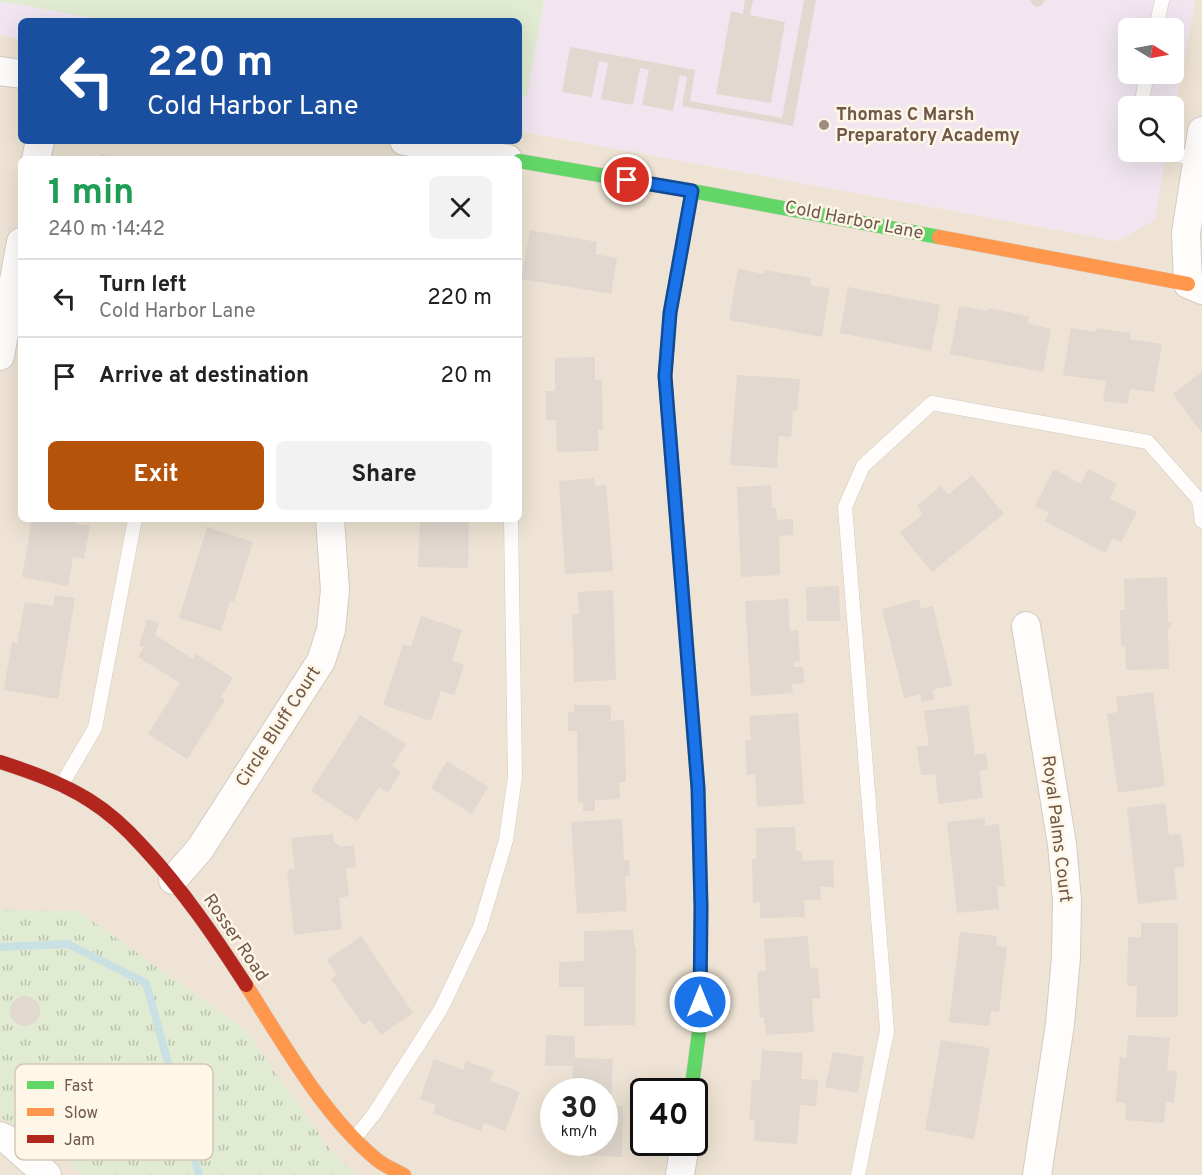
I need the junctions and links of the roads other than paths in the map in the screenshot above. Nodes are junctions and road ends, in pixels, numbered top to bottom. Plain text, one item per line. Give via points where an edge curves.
1 (1162, 0) edge
2 (1158, 18) edge
3 (0, 71) edge
4 (18, 74) edge
5 (1202, 131) edge
6 (421, 144) edge
7 (491, 156) edge
8 (1184, 156) edge
9 (1197, 158) junction
10 (522, 162) edge
11 (692, 191) junction
12 (18, 258) edge
13 (1195, 287) edge
14 (0, 356) edge
15 (1202, 521) edge
16 (134, 522) edge
17 (330, 522) edge
18 (511, 522) edge
19 (1026, 626) dead end
20 (0, 762) edge
21 (61, 786) junction
22 (173, 880) junction
23 (694, 1078) edge
24 (0, 1136) edge
25 (354, 1139) junction
26 (15, 1146) edge
27 (683, 1156) edge
28 (30, 1160) edge
29 (47, 1175) edge
30 (404, 1175) edge
31 (680, 1175) edge
32 (858, 1175) edge
33 (1037, 1175) edge

1 - 2 lane
3 - 4 street
5 - 9 street
6 - 7 street
8 - 9 lane
9 - 13 street via 1186,233
10 - 11 street, Cold Harbor Lane
11 - 13 street, Cold Harbor Lane
11 - 23 street via 670,313 665,376 698,788 700,1025
12 - 14 street
15 - 32 lane via 1199,500 1148,442 932,404 863,466 845,507 886,1030
16 - 21 lane via 95,728
17 - 22 street, Circle Bluff Court via 335,590 331,630 321,661 200,849
18 - 25 lane via 515,777 506,840 480,927 441,1009
19 - 33 street, Royal Palms Court via 1062,844 1067,900 1060,1024
20 - 21 street, Rosser Road
21 - 22 street, Rosser Road via 108,813
22 - 25 street, Rosser Road via 315,1091
24 - 26 street
25 - 30 street, Rosser Road via 380,1162
27 - 31 street
28 - 29 street

